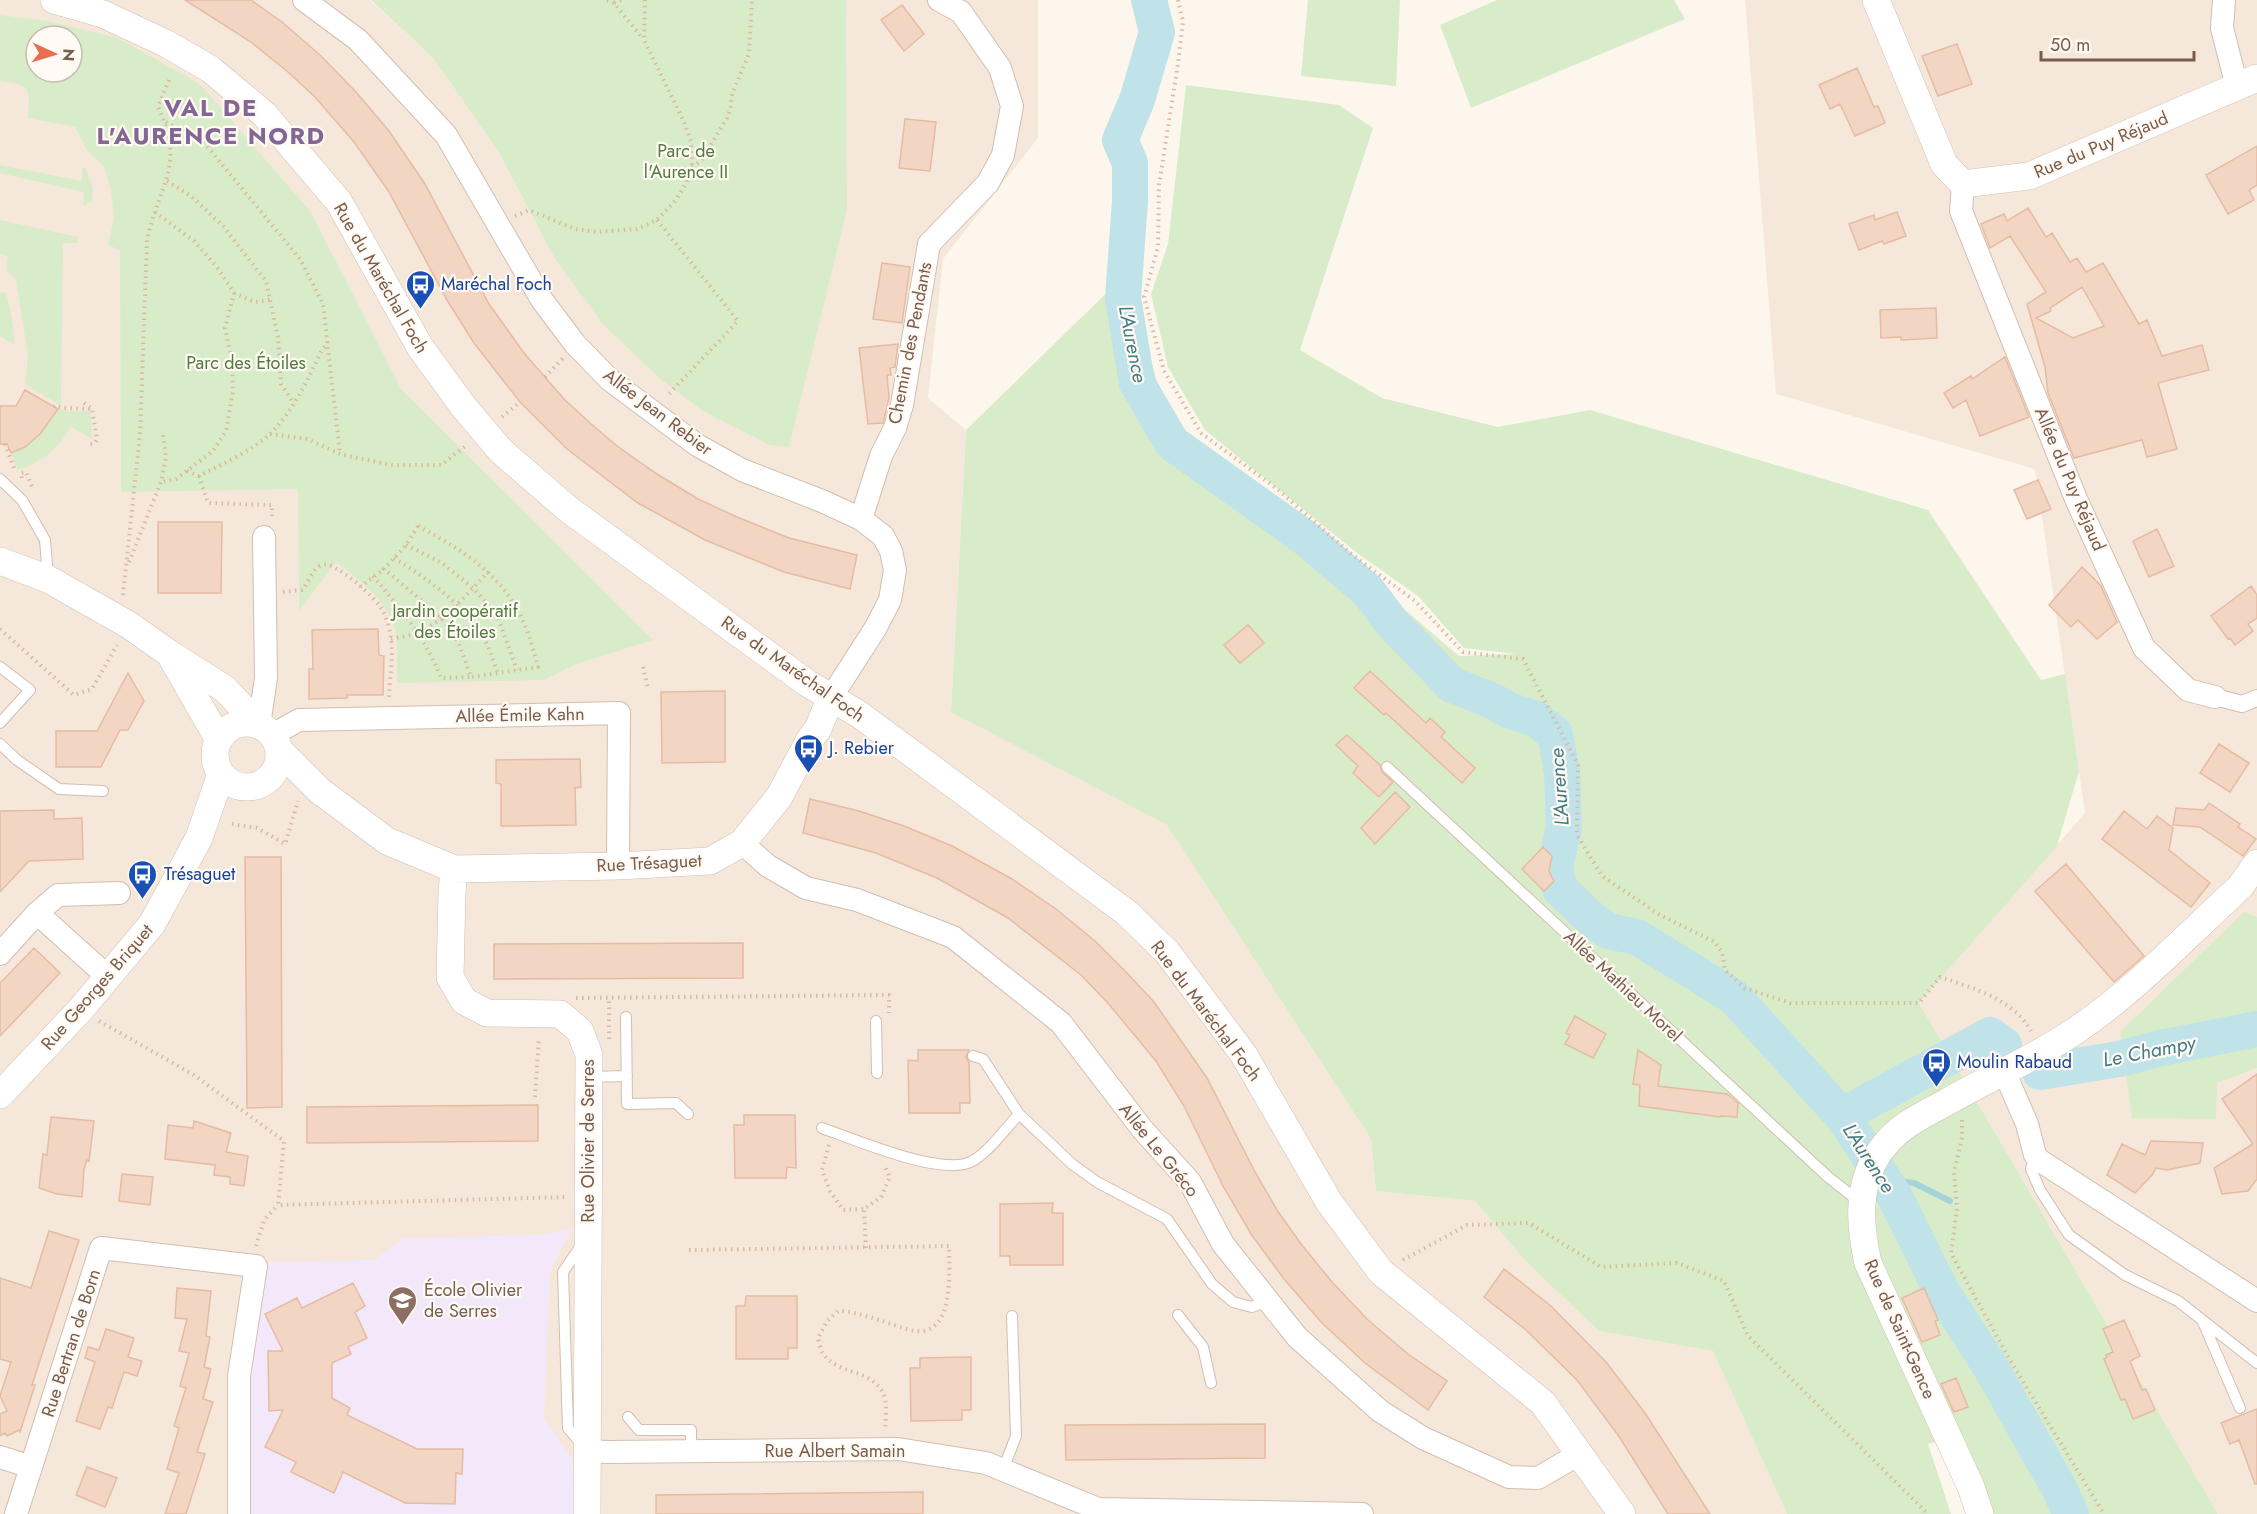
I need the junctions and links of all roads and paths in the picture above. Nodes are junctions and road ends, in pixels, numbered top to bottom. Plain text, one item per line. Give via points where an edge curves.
1 (54, 0) edge
2 (304, 0) edge
3 (607, 0) edge
4 (621, 0) edge
5 (645, 0) edge
6 (752, 0) edge
7 (939, 0) edge
8 (1178, 0) edge
9 (1876, 0) edge
10 (2224, 0) edge
11 (614, 3) junction
12 (644, 40) junction
13 (169, 80) dead end
14 (2247, 83) edge
15 (165, 122) junction
16 (692, 167) junction
17 (167, 181) junction
18 (1963, 184) junction
19 (155, 212) junction
20 (657, 220) junction
21 (499, 224) junction
22 (234, 293) junction
23 (270, 300) junction
24 (328, 343) junction
25 (84, 403) dead end
26 (294, 404) junction
27 (54, 407) dead end
28 (92, 409) junction
29 (652, 411) junction
30 (163, 434) dead end
31 (270, 434) junction
32 (5, 444) dead end
33 (86, 445) dead end
34 (463, 447) dead end
35 (340, 454) junction
36 (187, 471) junction
37 (199, 477) junction
38 (0, 479) edge
39 (162, 482) junction
40 (34, 492) dead end
41 (272, 505) dead end
42 (861, 519) junction
43 (264, 537) dead end
44 (406, 545) junction
45 (394, 558) junction
46 (0, 561) edge
47 (128, 566) junction
48 (384, 569) junction
49 (489, 571) junction
50 (373, 576) junction
51 (48, 579) junction
52 (360, 587) junction
53 (473, 588) junction
54 (263, 592) junction
55 (123, 595) dead end
56 (457, 604) junction
57 (441, 617) junction
58 (0, 629) edge
59 (419, 632) junction
60 (391, 639) junction
61 (117, 645) dead end
62 (170, 654) junction
63 (643, 666) dead end
64 (0, 667) edge
65 (517, 670) junction
66 (498, 673) junction
67 (471, 676) junction
68 (648, 688) dead end
69 (2215, 697) joint
70 (830, 699) junction
71 (2257, 699) edge
72 (390, 718) junction
73 (0, 723) edge
74 (270, 736) junction
75 (219, 740) junction
76 (0, 744) edge
77 (1387, 767) dead end
78 (221, 774) junction
79 (257, 783) junction
80 (311, 789) junction
81 (103, 791) dead end
82 (232, 824) dead end
83 (199, 838) junction
84 (742, 843) junction
85 (2257, 863) edge
86 (618, 866) junction
87 (454, 869) junction
88 (118, 893) dead end
89 (37, 913) junction
90 (0, 954) edge
91 (108, 977) junction
92 (565, 998) dead end
93 (540, 1012) junction
94 (889, 1016) dead end
95 (626, 1017) dead end
96 (96, 1020) dead end
97 (876, 1021) dead end
98 (2041, 1050) junction
99 (973, 1056) dead end
100 (2004, 1071) junction
101 (877, 1073) dead end
102 (627, 1076) junction
103 (589, 1077) junction
104 (0, 1095) edge
105 (1959, 1095) junction
106 (535, 1098) dead end
107 (688, 1114) dead end
108 (1019, 1114) junction
109 (822, 1128) dead end
110 (850, 1138) junction
111 (874, 1146) junction
112 (2035, 1155) junction
113 (1864, 1192) junction
114 (588, 1196) junction
115 (278, 1205) junction
116 (864, 1209) junction
117 (867, 1248) junction
118 (689, 1250) dead end
119 (256, 1266) junction
120 (1380, 1272) junction
121 (1269, 1301) junction
122 (2257, 1301) edge
123 (1012, 1316) dead end
124 (1178, 1316) dead end
125 (2202, 1319) junction
126 (2257, 1363) edge
127 (1211, 1383) dead end
128 (2240, 1408) dead end
129 (628, 1417) dead end
130 (885, 1450) junction
131 (586, 1451) junction
132 (691, 1452) junction
133 (1581, 1453) junction
134 (0, 1457) edge
135 (31, 1467) junction
136 (1003, 1470) junction
137 (15, 1514) edge
138 (239, 1514) edge
139 (587, 1514) edge
140 (1362, 1514) edge
141 (1622, 1514) edge
142 (1928, 1514) edge
143 (1980, 1514) edge
144 (2104, 1514) edge

1 - 70 street, Rue du Maréchal Foch via 103,14 167,44 210,69 264,114 339,202 424,354 501,451 568,509
2 - 21 street, Allée Jean Rebier via 358,40 446,135
3 - 11 path
4 - 11 path
5 - 12 path
6 - 16 path via 749,54 732,93 727,118 701,161
7 - 42 street, Chemin des Pendants via 961,12 994,59 1012,106 1003,155 988,183 929,244 902,405
8 - 98 path via 1183,21 1160,185 1158,247 1144,297 1164,371 1201,433 1415,601 1463,652 1522,659 1578,765 1577,835 1602,876 1660,915 1715,942 1722,952 1725,969 1745,988 1790,1003 1919,1003 1940,977 2003,1002 2030,1028
9 - 18 street via 1944,164
10 - 14 street via 2222,28
11 - 12 path
12 - 16 path via 684,122 691,141
13 - 15 path via 158,106
14 - 18 street, Rue du Puy Réjaud via 2029,176
15 - 17 path via 171,144
15 - 24 path via 206,145 300,259 323,304
16 - 20 path via 676,200
17 - 19 path
17 - 23 path via 191,196 223,226 266,281
18 - 69 street, Allée du Puy Réjaud via 1961,211 2076,499 2144,648 2187,690
19 - 22 path via 194,241
19 - 47 path via 147,240 140,434
20 - 21 path via 637,228 598,232 575,229 529,210
20 - 29 path via 738,321
21 - 29 street, Allée Jean Rebier via 542,300 575,344 610,380
22 - 23 path via 255,302
22 - 36 path via 225,328 233,392 226,431 213,451
23 - 26 path via 278,337 281,384
24 - 26 path
24 - 35 path
25 - 28 path
26 - 31 path
27 - 28 path
28 - 33 path via 97,440
29 - 42 street, Allée Jean Rebier via 697,445 742,470
30 - 39 path via 166,458
31 - 35 path via 307,439
31 - 37 path
32 - 40 path via 20,484 21,473 26,472
34 - 35 path via 441,465 391,465
36 - 37 path
36 - 39 path
37 - 41 path via 208,503
38 - 51 lane via 22,500 45,540
39 - 47 path
42 - 70 street, Allée Jean Rebier via 883,536 891,550 894,585 875,629
43 - 54 street
44 - 45 path
44 - 49 path via 418,526
44 - 53 path via 442,563
45 - 48 path
45 - 56 path
46 - 51 street
47 - 55 path
48 - 50 path
48 - 57 path
49 - 53 path
49 - 65 path via 525,624 538,668
50 - 52 path
50 - 59 path
51 - 62 street
52 - 54 path via 327,564 315,571 302,590
52 - 60 path via 383,610
53 - 56 path
53 - 65 path via 497,615
54 - 74 street
56 - 57 path
56 - 66 path via 482,635
57 - 59 path
57 - 67 path via 459,644
58 - 61 path via 74,695 92,689
59 - 60 path
59 - 67 path via 441,678
60 - 72 path
62 - 74 street via 225,689
62 - 75 street
63 - 68 path
64 - 73 lane via 30,690
65 - 66 path
66 - 67 path
69 - 71 street, Allée du Puy Réjaud via 2242,704
70 - 84 street, Rue Trésaguet via 818,729 779,797
70 - 120 street, Rue du Maréchal Foch via 860,715 1127,912 1167,952 1244,1055 1329,1202
72 - 74 street, Allée Émile Kahn via 299,720
72 - 86 street, Allée Émile Kahn via 619,713
74 - 75 street via 243,723 229,728
74 - 79 street via 277,766
74 - 80 street
75 - 78 street via 215,755
76 - 81 lane via 59,789
77 - 113 lane, Allée Mathieu Morel via 1819,1168
78 - 79 street via 232,783
78 - 83 street, Rue Georges Briquet
79 - 80 street
79 - 83 street, Rue Georges Briquet
80 - 82 path via 285,844 257,828
80 - 87 street via 387,841
83 - 91 street, Rue Georges Briquet via 152,924
84 - 86 street, Rue Trésaguet via 710,861
84 - 121 street, Allée Le Gréco via 768,866 806,888 857,900 953,937 1061,1023 1143,1130 1190,1182 1223,1244
85 - 98 street, Rue de Saint-Gence via 2240,887 2105,1011
86 - 87 street, Rue Trésaguet
87 - 93 street, Rue Olivier de Serres via 450,977 464,1001 487,1013
88 - 89 street via 58,895
89 - 90 street
89 - 91 street
91 - 104 street, Rue Georges Briquet
92 - 94 path via 889,995
93 - 103 street, Rue Olivier de Serres via 560,1014 580,1031 589,1055
93 - 106 path
95 - 102 lane
96 - 115 path via 194,1075 284,1141
97 - 101 lane
98 - 100 street, Rue de Saint-Gence
99 - 108 lane via 982,1059
100 - 105 street, Rue de Saint-Gence
100 - 112 street via 2028,1124
102 - 103 lane
102 - 107 lane via 627,1104 676,1103
103 - 114 street, Rue Olivier de Serres
105 - 113 street, Rue de Saint-Gence via 1898,1131 1874,1161
105 - 144 path via 1962,1138 1954,1172 1958,1208 1950,1253
108 - 111 lane via 983,1153 966,1164 909,1159
108 - 121 lane via 1097,1182 1167,1219 1212,1284 1233,1302 1252,1307
109 - 110 lane
110 - 111 lane
110 - 116 path via 831,1140 822,1170 843,1210
111 - 116 path via 890,1177 881,1197
112 - 122 street
112 - 125 lane via 2031,1169 2069,1235 2125,1275 2178,1301
113 - 143 street, Rue de Saint-Gence via 1862,1236 1868,1263
114 - 115 path
114 - 131 street, Rue Olivier de Serres
115 - 119 path via 264,1220 254,1254
116 - 117 path
117 - 118 path
117 - 130 path via 949,1246 946,1307 927,1330 915,1331 838,1311 818,1338 822,1352 833,1363 872,1380 882,1391 886,1404
119 - 135 street, Rue Bertran de Born via 101,1248
119 - 138 street via 238,1376
120 - 133 street, Rue du Maréchal Foch via 1543,1403
120 - 142 path via 1467,1225 1529,1223 1601,1267 1677,1263 1725,1281 1748,1336
121 - 133 street, Allée Le Gréco via 1297,1337 1340,1377 1380,1411 1423,1438 1509,1477 1538,1478
123 - 136 lane via 1016,1436
124 - 127 lane via 1203,1347
125 - 126 lane
125 - 128 lane
129 - 132 lane via 639,1430 691,1430
130 - 132 street, Rue Albert Samain
130 - 136 street, Rue Albert Samain via 986,1463
131 - 132 street, Rue Albert Samain
131 - 139 street, Rue Olivier de Serres
133 - 141 street, Rue du Maréchal Foch
134 - 135 street
135 - 137 street, Rue Bertran de Born
136 - 140 street, Rue Albert Samain via 1098,1509

